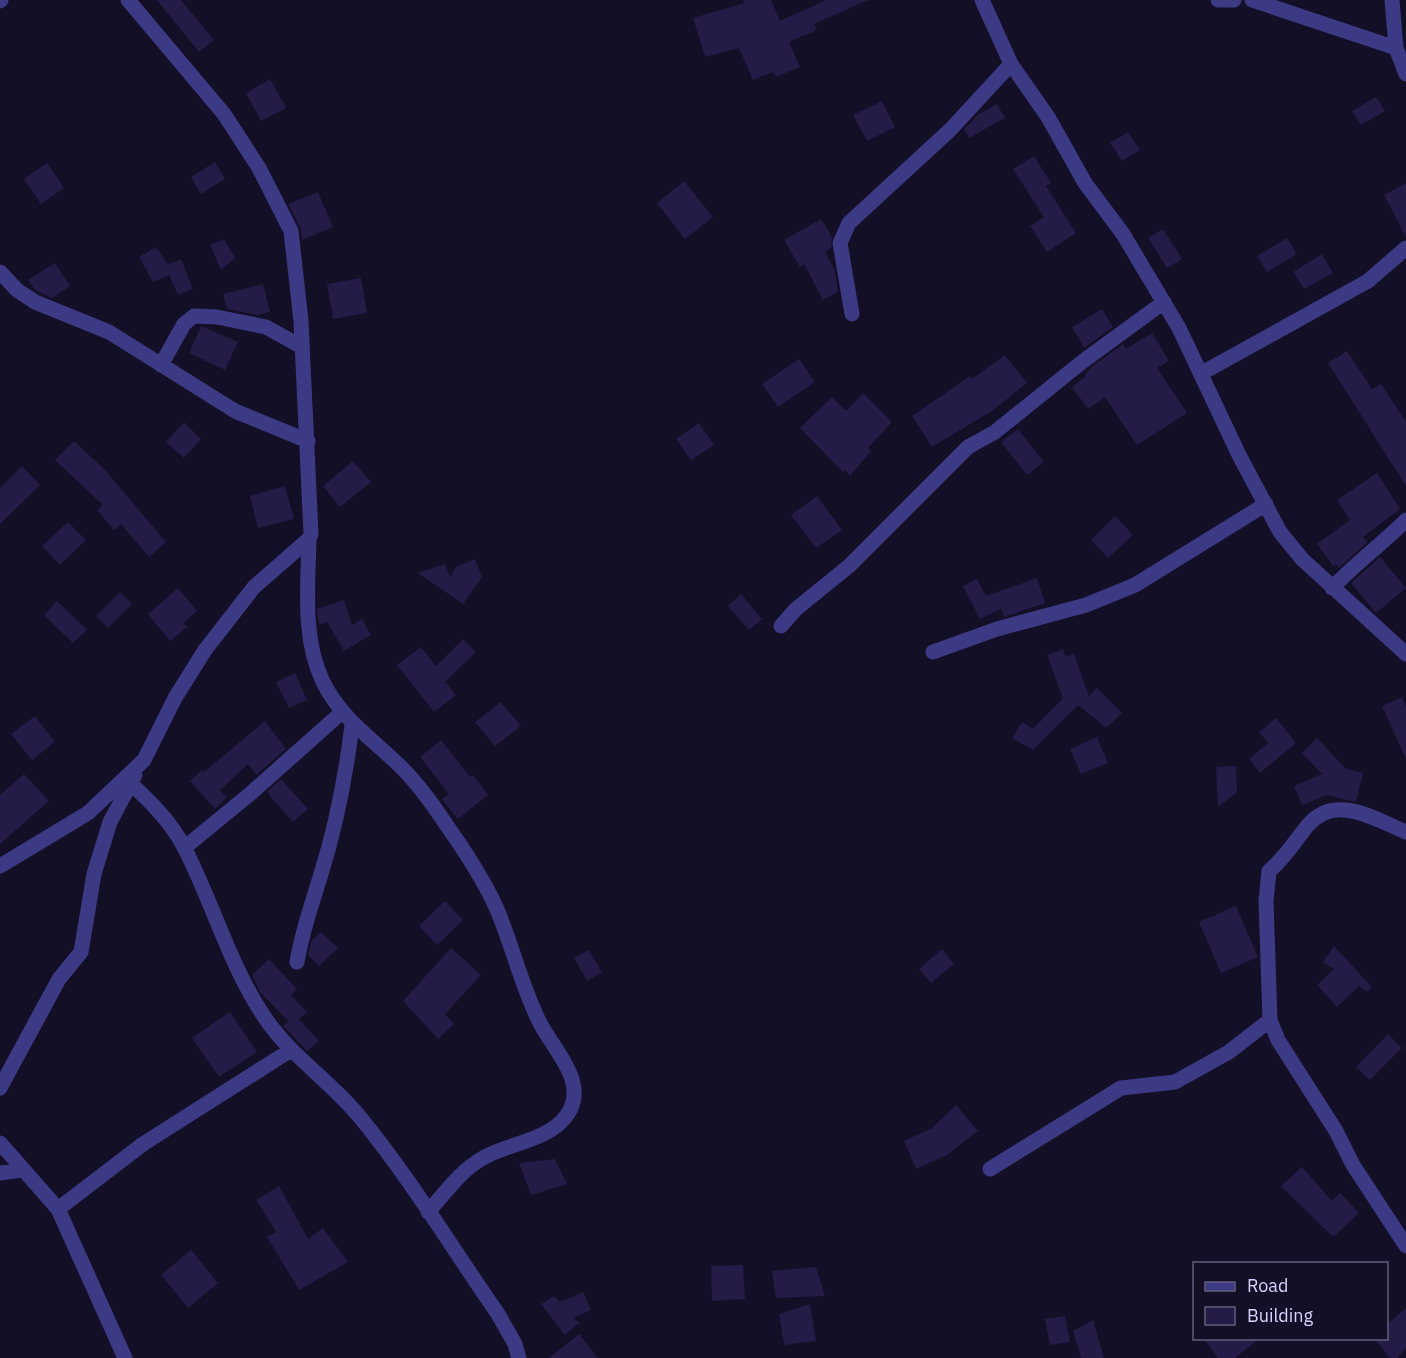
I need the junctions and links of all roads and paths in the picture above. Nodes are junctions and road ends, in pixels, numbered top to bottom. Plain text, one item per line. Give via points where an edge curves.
1 (128, 0) edge
2 (982, 0) edge
3 (1218, 0) edge
4 (1234, 0) edge
5 (1252, 0) edge
6 (1392, 0) edge
7 (1396, 48) junction
8 (1011, 64) junction
9 (1406, 74) edge
10 (1406, 248) edge
11 (0, 272) edge
12 (1164, 302) junction
13 (852, 314) dead end
14 (302, 347) junction
15 (161, 364) junction
16 (1202, 374) junction
17 (308, 441) junction
18 (1266, 504) junction
19 (1406, 520) edge
20 (309, 539) junction
21 (1332, 588) junction
22 (781, 626) dead end
23 (933, 652) dead end
24 (1406, 654) edge
25 (341, 713) junction
26 (352, 725) junction
27 (144, 760) junction
28 (130, 783) junction
29 (1406, 832) edge
30 (184, 848) junction
31 (0, 866) edge
32 (297, 962) dead end
33 (1270, 1020) junction
34 (291, 1050) junction
35 (0, 1088) edge
36 (0, 1143) edge
37 (990, 1169) dead end
38 (21, 1170) junction
39 (0, 1173) edge
40 (58, 1209) junction
41 (428, 1212) junction
42 (1406, 1245) edge
43 (125, 1358) edge
44 (519, 1358) edge

1 - 14 street via 230,122 291,231
2 - 8 street
3 - 4 street
5 - 7 street
6 - 7 street
7 - 9 street
8 - 12 street
8 - 13 street via 950,130 849,223 840,243
10 - 16 street via 1368,281
11 - 15 street via 35,302 109,332
12 - 16 street
12 - 22 street via 995,432 968,447 849,566
14 - 15 street via 266,327 194,316 184,324
14 - 17 street
15 - 17 street via 235,411
16 - 18 street
17 - 20 street via 312,530
18 - 21 street via 1288,544
18 - 23 street via 1135,585 1086,605 997,629
19 - 21 street
20 - 25 street via 312,645 322,679
20 - 27 street via 254,587 205,650
21 - 24 street
25 - 26 street
25 - 30 street
26 - 32 street via 343,783 322,872 303,926
26 - 41 street via 402,768 453,834 495,906 535,1013 562,1057 573,1084 572,1102 558,1125 482,1158 457,1178
27 - 28 street
27 - 31 street via 88,813
28 - 30 street via 165,819
28 - 35 street via 110,822 94,874 81,952 59,979
29 - 33 street via 1355,811 1330,809 1319,814 1282,861 1269,871 1266,901
30 - 34 street via 245,986
33 - 37 street via 1229,1052 1175,1082 1121,1088
33 - 42 street via 1353,1165
34 - 40 street via 143,1144
34 - 41 street via 358,1114
36 - 38 street
38 - 39 street
38 - 40 street
40 - 43 street
41 - 44 street via 498,1314

